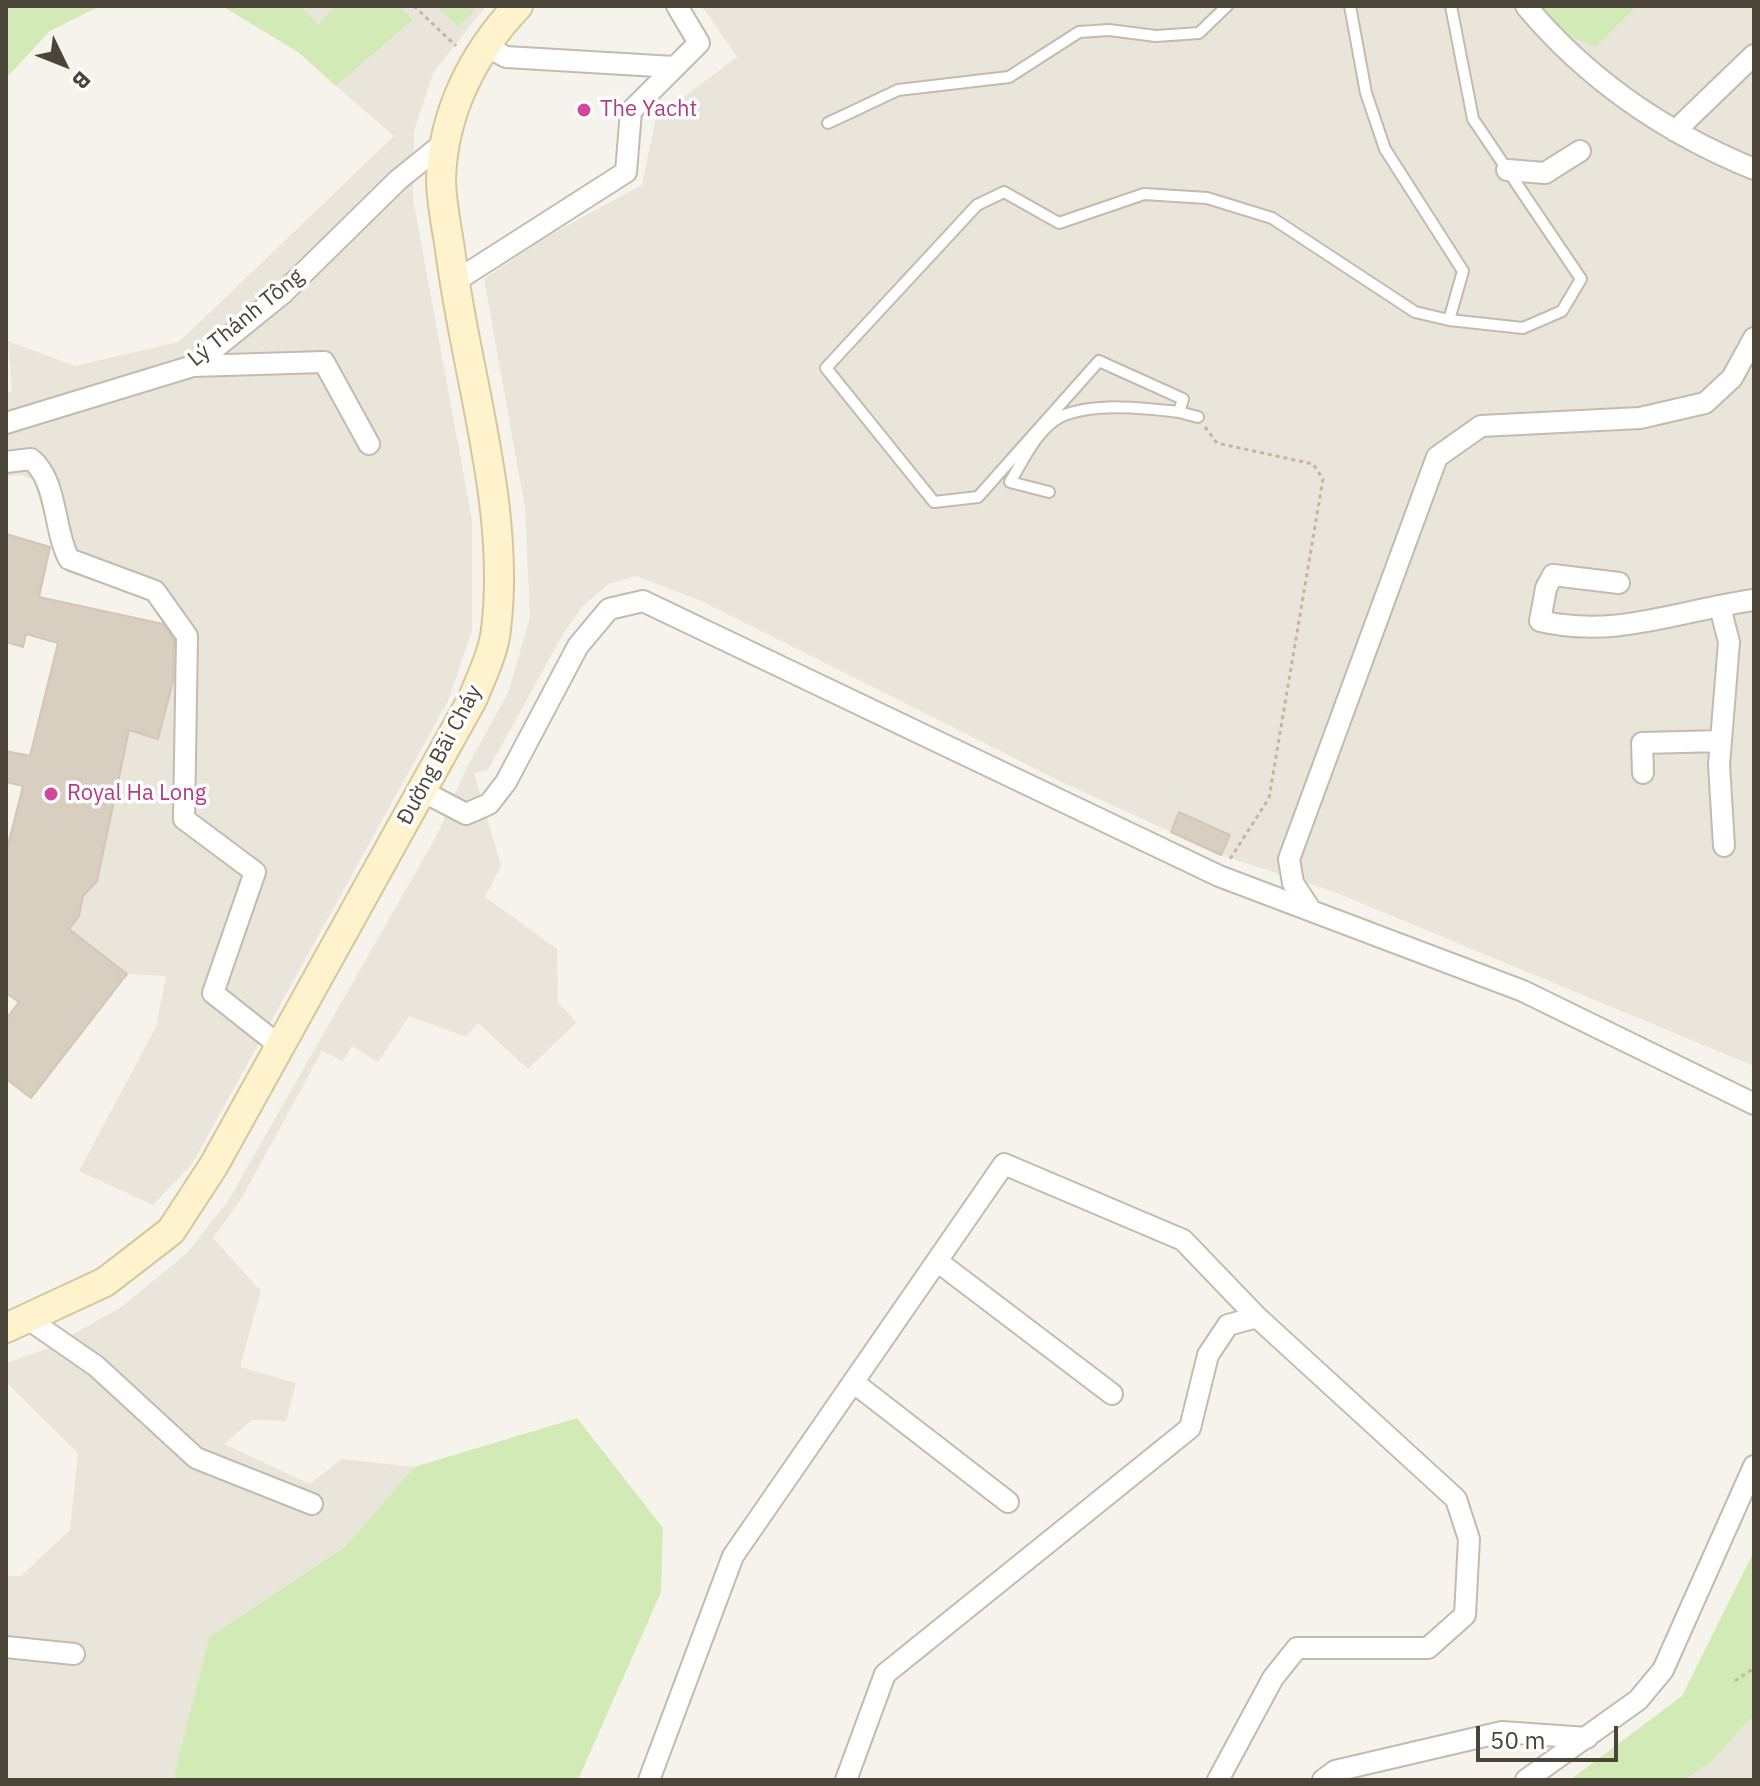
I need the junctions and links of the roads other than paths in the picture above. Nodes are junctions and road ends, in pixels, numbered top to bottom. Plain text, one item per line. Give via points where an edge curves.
1 (518, 6) edge
2 (677, 6) edge
3 (1227, 6) edge
4 (1350, 6) edge
5 (1451, 6) edge
6 (1526, 6) edge
7 (480, 53) junction
8 (1754, 55) edge
9 (674, 67) junction
10 (828, 123) dead end
11 (1675, 131) junction
12 (445, 142) junction
13 (1580, 151) dead end
14 (1754, 169) edge
15 (1507, 170) junction
16 (454, 282) junction
17 (1449, 320) junction
18 (1754, 338) edge
19 (193, 366) junction
20 (1179, 412) junction
21 (1198, 417) road end
22 (6, 423) edge
23 (369, 444) dead end
24 (6, 462) edge
25 (1010, 482) junction
26 (991, 483) junction
27 (1049, 492) dead end
28 (1619, 583) dead end
29 (1754, 600) edge
30 (1720, 607) junction
31 (1721, 741) junction
32 (1643, 773) dead end
33 (422, 791) junction
34 (1724, 846) dead end
35 (1310, 909) junction
36 (280, 1046) junction
37 (1754, 1104) edge
38 (937, 1261) junction
39 (1257, 1317) junction
40 (17, 1324) edge
41 (853, 1382) junction
42 (1112, 1394) dead end
43 (1754, 1466) edge
44 (1008, 1502) dead end
45 (312, 1504) dead end
46 (6, 1647) edge
47 (74, 1654) dead end
48 (1587, 1738) junction
49 (649, 1780) edge
50 (846, 1780) edge
51 (1218, 1780) edge
52 (1323, 1780) edge
53 (1526, 1780) edge

1 - 7 main road, Đường Bãi Cháy
2 - 9 street via 699,43
3 - 10 lane via 1199,33 1079,32 1009,77 898,90
4 - 17 lane via 1366,93 1385,149 1463,271
5 - 15 lane via 1473,119
6 - 11 street via 1606,86
7 - 9 street
7 - 12 main road, Đường Bãi Cháy via 461,86
8 - 11 street
9 - 16 street via 631,111 626,172
11 - 14 street
12 - 16 main road, Đường Bãi Cháy via 441,181
12 - 19 street, Lý Thánh Tông via 398,180 282,294
13 - 15 street via 1545,173
15 - 17 lane via 1581,279 1562,311 1523,328
16 - 33 main road, Đường Bãi Cháy via 495,515 499,595 496,633 473,698
17 - 26 lane via 1415,312 1272,218 1207,198 1144,194 1059,223 1004,192 977,205 826,368 934,502 978,497
18 - 35 street via 1732,378 1705,403 1640,418 1481,426 1437,457 1289,859 1293,883
19 - 22 street, Lý Thánh Tông
19 - 23 street via 324,362
20 - 21 lane
20 - 25 lane via 1123,405 1060,417 1042,433
20 - 26 lane via 1183,399 1099,361
24 - 36 street via 31,459 37,464 69,559 155,591 187,636 184,819 255,872 213,993
25 - 26 lane
25 - 27 lane
28 - 30 street via 1553,575 1540,621 1621,627
29 - 30 street
30 - 31 street via 1729,642
31 - 32 street via 1642,743
31 - 34 street
33 - 35 street via 466,814 489,804 506,782 578,646 609,609 643,601 1219,876
33 - 36 main road, Đường Bãi Cháy
35 - 37 street via 1523,991
36 - 40 main road, Đường Bãi Cháy via 171,1231 105,1282
38 - 39 street via 1004,1164 1183,1240
38 - 41 street
38 - 42 street
39 - 50 street via 1228,1325 1208,1355 1190,1428 885,1674
39 - 51 street via 1456,1499 1469,1539 1465,1615 1428,1648 1297,1648 1273,1678
40 - 45 street via 96,1366 196,1458
41 - 44 street
41 - 49 street via 733,1556
43 - 48 street via 1663,1670 1638,1700
46 - 47 street
48 - 52 street via 1502,1732 1335,1771
48 - 53 street

